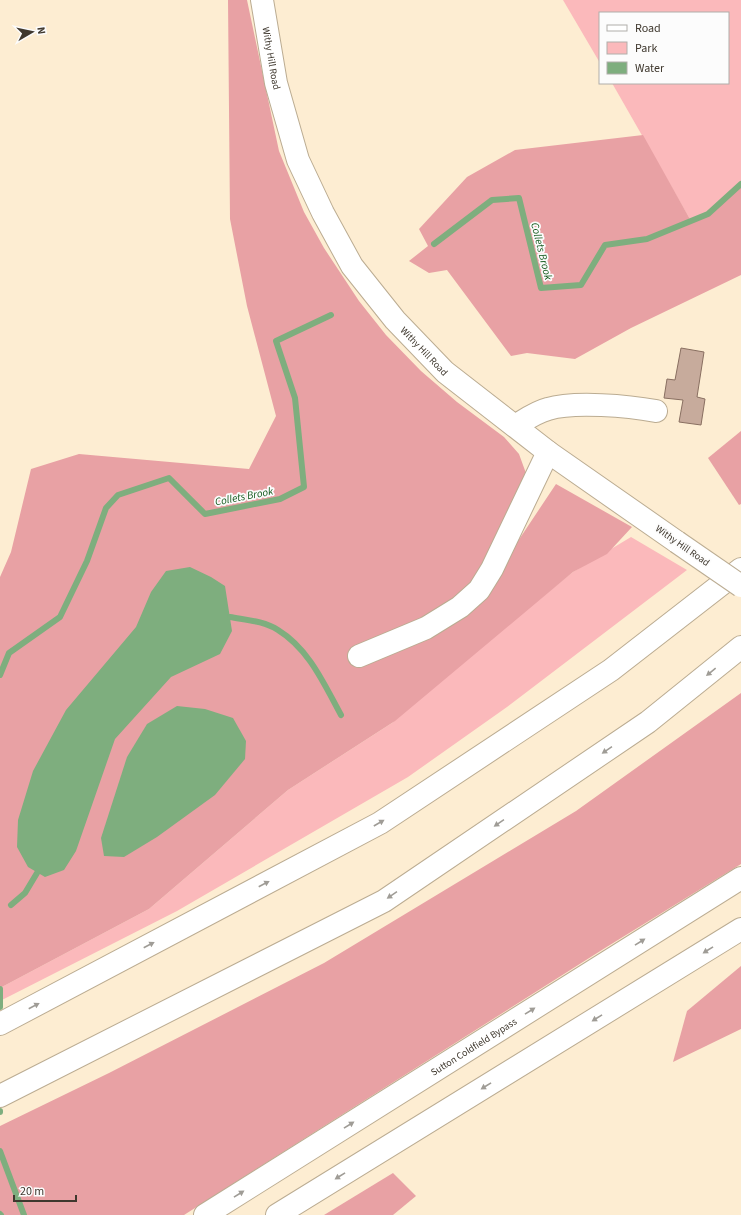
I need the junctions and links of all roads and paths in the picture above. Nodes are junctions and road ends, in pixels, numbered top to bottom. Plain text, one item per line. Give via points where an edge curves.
1 (262, 0) edge
2 (656, 411) dead end
3 (515, 426) junction
4 (548, 452) junction
5 (741, 569) edge
6 (741, 586) edge
7 (741, 647) edge
8 (360, 656) dead end
9 (741, 878) edge
10 (741, 929) edge
11 (0, 1024) edge
12 (0, 1096) edge
13 (205, 1215) edge
14 (276, 1215) edge

1 - 3 main road, Withy Hill Road via 276,83 298,160 352,266 394,320 444,372
2 - 3 main road via 606,405 563,406 548,408
3 - 4 main road, Withy Hill Road
4 - 6 main road, Withy Hill Road, bridge
4 - 8 main road via 492,569 479,590 460,607 426,628
11 -> 5 main road via 380,823 611,670
7 -> 12 main road via 648,722 384,900
13 -> 9 main road, Sutton Coldfield Bypass
10 -> 14 main road

